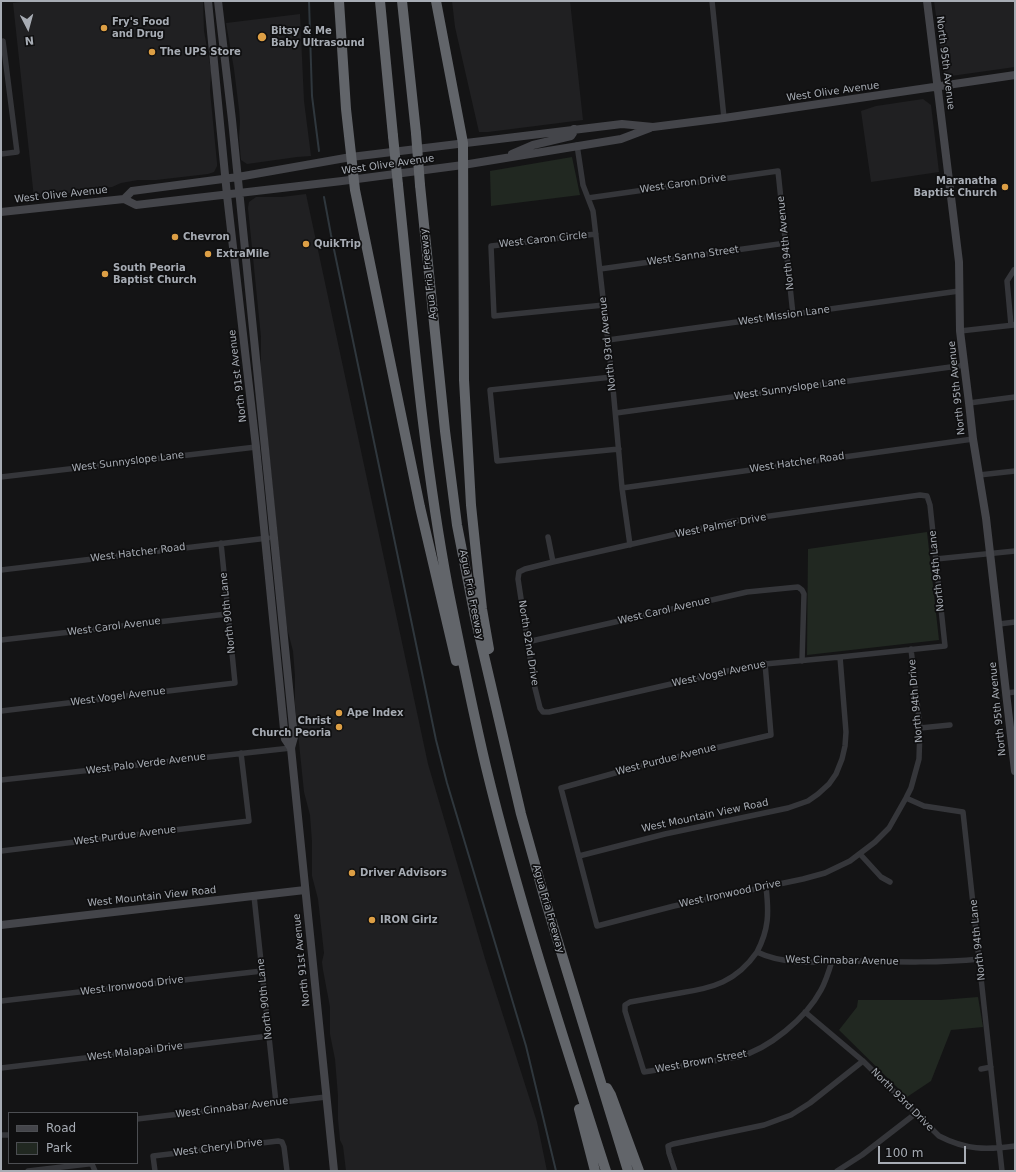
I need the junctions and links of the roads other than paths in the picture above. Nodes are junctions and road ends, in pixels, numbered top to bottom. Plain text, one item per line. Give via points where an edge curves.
1 (208, 1) edge
2 (218, 1) edge
3 (339, 1) edge
4 (380, 1) edge
5 (402, 1) edge
6 (436, 1) edge
7 (712, 1) edge
8 (927, 1) edge
9 (2, 41) edge
10 (1015, 75) edge
11 (938, 86) junction
12 (724, 118) junction
13 (653, 127) junction
14 (574, 129) junction
15 (463, 143) junction
16 (577, 146) junction
17 (1, 154) edge
18 (506, 157) junction
19 (351, 158) junction
20 (463, 164) junction
21 (778, 171) joint
22 (238, 177) junction
23 (225, 179) junction
24 (354, 180) junction
25 (240, 193) junction
26 (227, 195) junction
27 (588, 198) junction
28 (124, 199) junction
29 (1, 212) edge
30 (596, 234) junction
31 (786, 243) junction
32 (600, 269) junction
33 (1014, 270) dead end
34 (249, 288) junction
35 (238, 289) junction
36 (959, 291) junction
37 (604, 305) junction
38 (793, 315) junction
39 (1013, 325) edge
40 (960, 331) junction
41 (608, 340) junction
42 (256, 362) junction
43 (247, 363) junction
44 (965, 365) junction
45 (612, 377) junction
46 (1015, 397) edge
47 (969, 403) junction
48 (616, 413) junction
49 (973, 439) junction
50 (256, 446) junction
51 (265, 446) junction
52 (619, 449) junction
53 (1015, 471) edge
54 (979, 475) junction
55 (1, 477) edge
56 (622, 488) junction
57 (927, 496) joint
58 (275, 537) junction
59 (548, 537) dead end
60 (265, 538) junction
61 (220, 543) junction
62 (630, 545) junction
63 (1015, 551) edge
64 (991, 554) junction
65 (936, 560) junction
66 (553, 562) junction
67 (1, 570) edge
68 (519, 572) joint
69 (227, 614) junction
70 (1015, 622) edge
71 (999, 624) junction
72 (1, 640) edge
73 (285, 640) junction
74 (276, 641) junction
75 (528, 642) junction
76 (945, 646) joint
77 (911, 649) junction
78 (840, 657) junction
79 (802, 661) junction
80 (765, 663) junction
81 (235, 683) joint
82 (1015, 692) edge
83 (1006, 693) junction
84 (472, 704) junction
85 (1, 711) edge
86 (543, 712) joint
87 (950, 725) dead end
88 (920, 728) junction
89 (291, 748) junction
90 (241, 753) junction
91 (1015, 771) edge
92 (1, 780) edge
93 (906, 798) junction
94 (522, 814) junction
95 (1, 851) edge
96 (860, 854) junction
97 (579, 856) junction
98 (890, 882) dead end
99 (766, 887) junction
100 (305, 890) junction
101 (254, 896) junction
102 (1, 925) edge
103 (757, 952) junction
104 (980, 959) junction
105 (832, 961) junction
106 (262, 971) junction
107 (1, 1001) edge
108 (805, 1012) junction
109 (269, 1036) junction
110 (863, 1061) junction
111 (595, 1067) junction
112 (1, 1068) edge
113 (981, 1068) dead end
114 (991, 1068) junction
115 (573, 1069) junction
116 (326, 1097) junction
117 (276, 1103) junction
118 (915, 1114) junction
119 (138, 1119) edge
120 (1015, 1146) edge
121 (1000, 1148) junction
122 (28, 1171) edge
123 (95, 1171) edge
124 (155, 1171) edge
125 (287, 1171) edge
126 (334, 1171) edge
127 (595, 1171) edge
128 (606, 1171) edge
129 (628, 1171) edge
130 (639, 1171) edge
131 (675, 1171) edge
132 (837, 1171) edge
133 (1002, 1171) edge

1 - 23 main road, North 91st Avenue
2 - 22 main road, North 91st Avenue
3 - 19 highway
4 - 84 highway, Agua Fria Freeway, bridge via 429,468 442,552
5 - 94 highway, Agua Fria Freeway, bridge via 445,431 457,525 475,617
6 - 15 highway
7 - 12 street
8 - 11 main road, North 95th Avenue
9 - 17 street via 17,152
10 - 11 main road, West Olive Avenue
11 - 12 main road, West Olive Avenue
11 - 36 main road, North 95th Avenue
12 - 13 main road, West Olive Avenue
13 - 14 main road, West Olive Avenue via 622,124
13 - 16 main road, West Olive Avenue via 622,139
14 - 15 main road, West Olive Avenue
14 - 18 main road via 571,136 533,145
15 - 19 main road, West Olive Avenue
15 - 20 highway
16 - 18 main road, West Olive Avenue
16 - 27 street, North 93rd Avenue via 583,185
18 - 20 main road, West Olive Avenue
19 - 22 main road, West Olive Avenue
19 - 24 highway
20 - 24 main road, West Olive Avenue
20 - 94 highway via 463,359 471,505 486,634
21 - 27 street, West Caron Drive
21 - 31 street, North 94th Avenue
22 - 23 main road, West Olive Avenue
22 - 25 main road, North 91st Avenue
23 - 26 main road, North 91st Avenue
23 - 28 main road, West Olive Avenue via 132,191
24 - 25 main road, West Olive Avenue
24 - 84 highway via 420,506 458,671
25 - 26 main road, West Olive Avenue
25 - 34 main road, North 91st Avenue
26 - 28 main road, West Olive Avenue via 136,205
26 - 35 main road, North 91st Avenue
27 - 30 street, North 93rd Avenue via 593,211
28 - 29 main road, West Olive Avenue
30 - 32 street, North 93rd Avenue
30 - 37 street, West Caron Circle via 491,246 494,316
31 - 32 street, West Sanna Street
31 - 38 street, North 94th Avenue
32 - 37 street, North 93rd Avenue
33 - 39 street via 1007,281
34 - 35 main road
34 - 42 main road, North 91st Avenue
35 - 43 main road, North 91st Avenue
36 - 38 street, West Mission Lane
36 - 40 main road, North 95th Avenue
37 - 41 street, North 93rd Avenue
38 - 41 street, West Mission Lane
39 - 40 street
40 - 44 main road, North 95th Avenue
41 - 45 street, North 93rd Avenue
42 - 43 main road
42 - 51 main road, North 91st Avenue
43 - 50 main road, North 91st Avenue
44 - 47 main road, North 95th Avenue
44 - 48 street, West Sunnyslope Lane
45 - 48 street, North 93rd Avenue
45 - 52 street via 490,390 497,461
46 - 47 street
47 - 49 main road, North 95th Avenue
48 - 52 street, North 93rd Avenue
49 - 54 main road, North 95th Avenue
49 - 56 street, West Hatcher Road
50 - 51 main road
50 - 55 street, West Sunnyslope Lane
50 - 60 main road, North 91st Avenue
51 - 58 main road, North 91st Avenue
52 - 56 street, North 93rd Avenue
53 - 54 street
54 - 64 main road, North 95th Avenue
56 - 62 street, North 93rd Avenue
57 - 62 street, West Palmer Drive via 741,520
57 - 65 street, North 94th Lane
58 - 60 street, West Hatcher Road
58 - 73 main road, North 91st Avenue
59 - 66 street
60 - 61 street, West Hatcher Road
60 - 74 main road, North 91st Avenue
61 - 67 street, West Hatcher Road
61 - 69 street, North 90th Lane
62 - 66 street, West Palmer Drive
63 - 64 street
64 - 65 street
64 - 71 main road, North 95th Avenue
65 - 76 street, North 94th Lane
66 - 68 street, West Palmer Drive
68 - 75 street, North 92nd Drive
69 - 72 street, West Carol Avenue
69 - 81 street, North 90th Lane
70 - 71 street
71 - 83 main road, North 95th Avenue
73 - 74 main road
73 - 89 main road, North 91st Avenue via 294,737
74 - 89 main road, North 91st Avenue via 285,739
75 - 79 street, West Carol Avenue via 747,592 798,587 804,594
75 - 86 street, North 92nd Drive via 534,684
76 - 77 street, West Vogel Avenue
77 - 78 street, West Vogel Avenue
77 - 88 street, North 94th Drive
78 - 79 street, West Vogel Avenue
78 - 97 street, West Mountain View Road via 846,746 838,770 829,784 818,794 788,808 665,834
79 - 80 street, West Vogel Avenue
80 - 86 street, West Vogel Avenue
80 - 97 street, West Purdue Avenue via 771,735 651,763 561,788
81 - 85 street, West Vogel Avenue
82 - 83 street
83 - 91 main road, North 95th Avenue
84 - 115 highway, Agua Fria Freeway via 496,805
87 - 88 street
88 - 93 street, North 94th Drive via 919,759 914,781
89 - 90 street, West Palo Verde Avenue
89 - 100 main road, North 91st Avenue
90 - 92 street, West Palo Verde Avenue
90 - 95 street, West Purdue Avenue via 249,821
93 - 96 street, North 94th Drive via 888,828
93 - 104 street, North 94th Lane via 924,806 963,812
94 - 111 highway, Agua Fria Freeway
96 - 98 street via 881,877
96 - 99 street, West Ironwood Drive via 825,873
97 - 99 street, West Ironwood Drive via 597,926 674,906
99 - 103 street via 768,918 765,934
100 - 101 main road, West Mountain View Road
100 - 116 main road, North 91st Avenue
101 - 102 main road, West Mountain View Road
101 - 106 street, North 90th Lane
103 - 105 street, West Cinnabar Avenue via 786,961
103 - 108 street, West Brown Street via 747,965 722,983 706,989 630,1002 626,1005 625,1011 644,1072 746,1055 769,1043
104 - 105 street, West Cinnabar Avenue via 950,962
104 - 114 street, North 94th Lane
105 - 108 street, West Brown Street via 821,991
106 - 107 street, West Ironwood Drive
106 - 109 street, North 90th Lane
108 - 110 street, North 93rd Drive
109 - 112 street, West Malapai Drive
109 - 117 street, North 90th Lane
110 - 118 street, North 93rd Drive
110 - 131 street via 791,1115 764,1125 668,1146
111 - 129 highway, Agua Fria Freeway
111 - 130 highway via 611,1095
113 - 114 street
114 - 121 street, North 94th Lane
115 - 127 highway via 574,1091
115 - 128 highway, Agua Fria Freeway
116 - 117 street, West Cinnabar Avenue
116 - 126 main road, North 91st Avenue
117 - 119 street, West Cinnabar Avenue
118 - 121 street, North 93rd Drive via 939,1136 954,1143 974,1148
118 - 132 street
120 - 121 street, North 93rd Drive
121 - 133 street, North 94th Lane
122 - 123 street via 92,1164
124 - 125 street, West Cheryl Drive via 153,1156 278,1141 282,1142 284,1147

